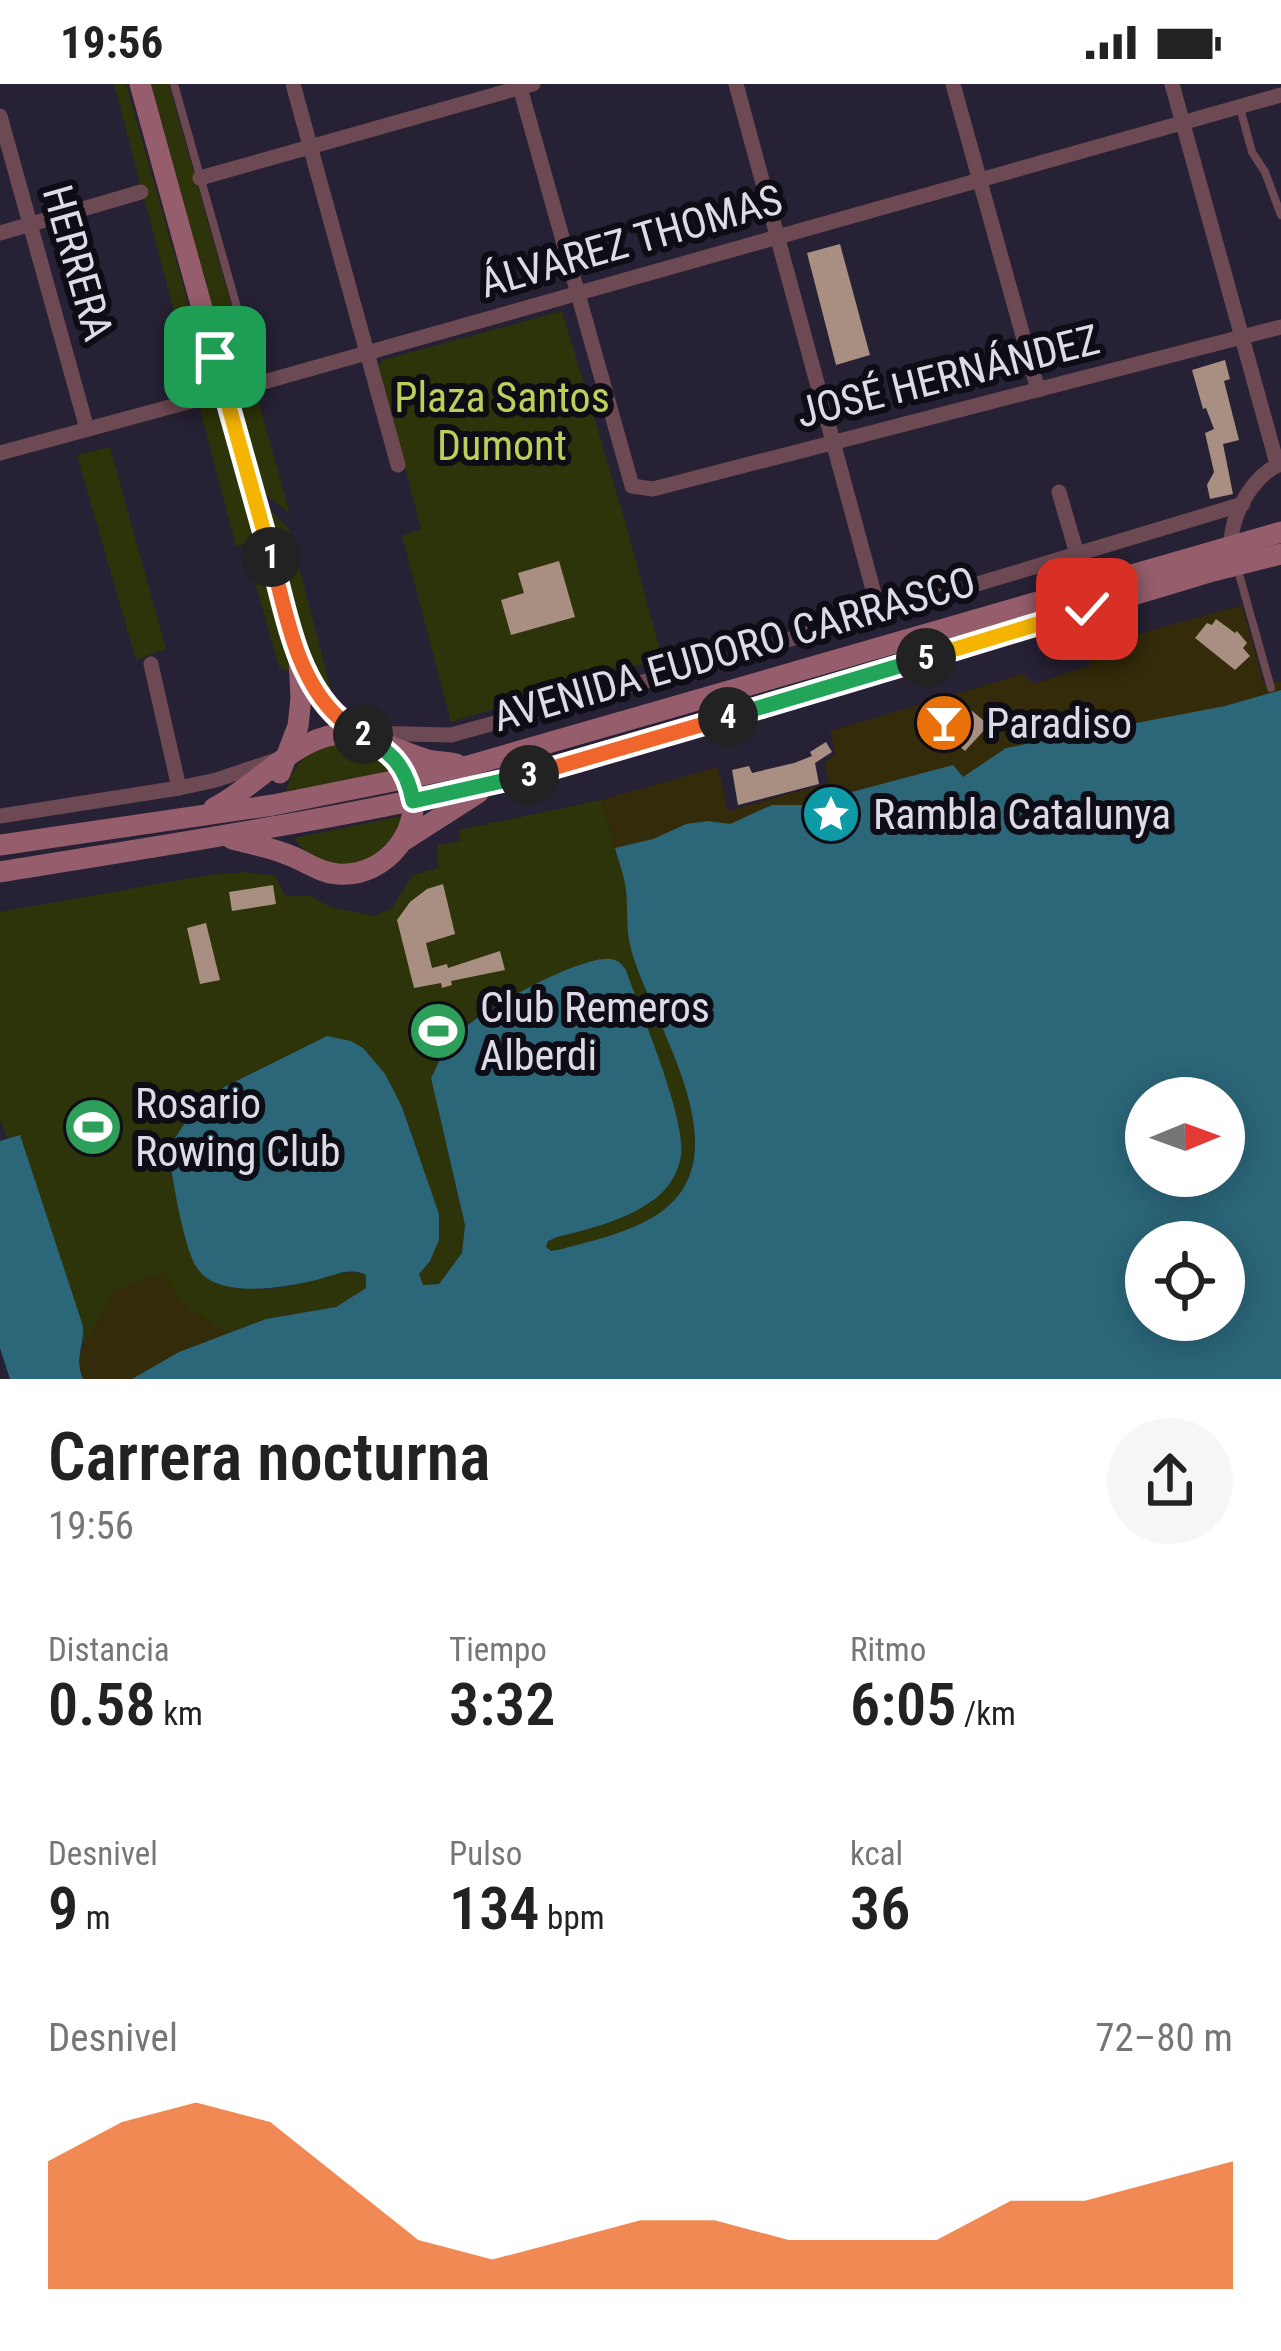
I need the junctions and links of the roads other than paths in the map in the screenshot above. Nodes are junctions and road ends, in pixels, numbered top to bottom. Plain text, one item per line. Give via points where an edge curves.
1 (140, 84) edge
2 (174, 84) edge
3 (293, 84) edge
4 (736, 84) edge
5 (953, 84) edge
6 (1172, 84) edge
7 (524, 85) edge
8 (1281, 94) edge
9 (1239, 106) junction
10 (0, 116) edge
11 (1183, 122) junction
12 (310, 147) junction
13 (200, 178) junction
14 (980, 180) junction
15 (141, 192) dead end
16 (1281, 215) edge
17 (30, 225) junction
18 (0, 233) edge
19 (778, 237) junction
20 (578, 293) junction
21 (1281, 327) edge
22 (1242, 337) junction
23 (367, 353) junction
24 (255, 384) junction
25 (1038, 390) junction
26 (87, 429) junction
27 (833, 442) junction
28 (0, 453) edge
29 (1279, 464) edge
30 (398, 465) dead end
31 (1059, 492) dead end
32 (1244, 504) junction
33 (1281, 532) edge
34 (1077, 554) junction
35 (1281, 554) edge
36 (1233, 555) junction
37 (879, 611) junction
38 (916, 636) junction
39 (866, 650) junction
40 (299, 658) junction
41 (151, 664) dead end
42 (1271, 688) dead end
43 (362, 733) junction
44 (290, 759) junction
45 (469, 766) junction
46 (493, 784) junction
47 (178, 788) junction
48 (411, 790) junction
49 (0, 816) edge
50 (199, 816) junction
51 (275, 816) junction
52 (220, 836) junction
53 (403, 841) junction
54 (0, 845) edge
55 (302, 861) junction
56 (0, 872) edge

1 - 40 main road
2 - 13 lane
3 - 12 street
4 - 19 street
5 - 14 street
6 - 11 street
7 - 12 street
7 - 20 street
8 - 9 street, ÁLVAREZ THOMAS
9 - 11 street, ÁLVAREZ THOMAS
9 - 16 lane
10 - 17 street, HERRERA
11 - 14 street, ÁLVAREZ THOMAS
11 - 22 street
12 - 13 street
12 - 23 street
13 - 24 lane
14 - 19 street, ÁLVAREZ THOMAS
14 - 25 street
15 - 17 street
17 - 18 street
17 - 26 street, HERRERA
19 - 20 street, ÁLVAREZ THOMAS
19 - 27 street
20 - 23 street, ÁLVAREZ THOMAS
20 - 27 street, JOSÉ HERNÁNDEZ via 632,486 653,489
21 - 22 street, JOSÉ HERNÁNDEZ
22 - 25 street, JOSÉ HERNÁNDEZ
22 - 29 street
23 - 24 street, ÁLVAREZ THOMAS
23 - 30 street
24 - 26 street, ÁLVAREZ THOMAS, bridge
25 - 27 street, JOSÉ HERNÁNDEZ
26 - 28 street, ÁLVAREZ THOMAS
27 - 37 street
29 - 32 street via 1264,472
31 - 34 street
32 - 34 street
32 - 36 street via 1232,528
33 - 36 main road, AVENIDA EUDORO CARRASCO
34 - 37 street
35 - 36 main road, AVENIDA EUDORO CARRASCO
36 - 38 main road, AVENIDA EUDORO CARRASCO
36 - 42 lane
36 - 46 main road, AVENIDA EUDORO CARRASCO
37 - 38 street via 906,622
37 - 39 street via 863,634
37 - 43 street via 451,735
38 - 39 main road, AVENIDA EUDORO CARRASCO
39 - 45 main road, AVENIDA EUDORO CARRASCO
40 - 43 main road via 323,700
40 - 44 main road via 302,698
41 - 47 street
43 - 44 main road via 325,736
43 - 45 main road via 427,760
43 - 48 main road via 394,756
44 - 47 street
44 - 50 main road
44 - 51 main road
45 - 48 main road, AVENIDA EUDORO CARRASCO
46 - 48 main road, AVENIDA EUDORO CARRASCO
46 - 53 main road
47 - 49 street
48 - 51 main road, AVENIDA EUDORO CARRASCO
48 - 53 main road
50 - 51 main road
50 - 54 main road
51 - 52 main road
51 - 55 main road
52 - 55 main road
52 - 56 main road
53 - 55 main road via 357,873

